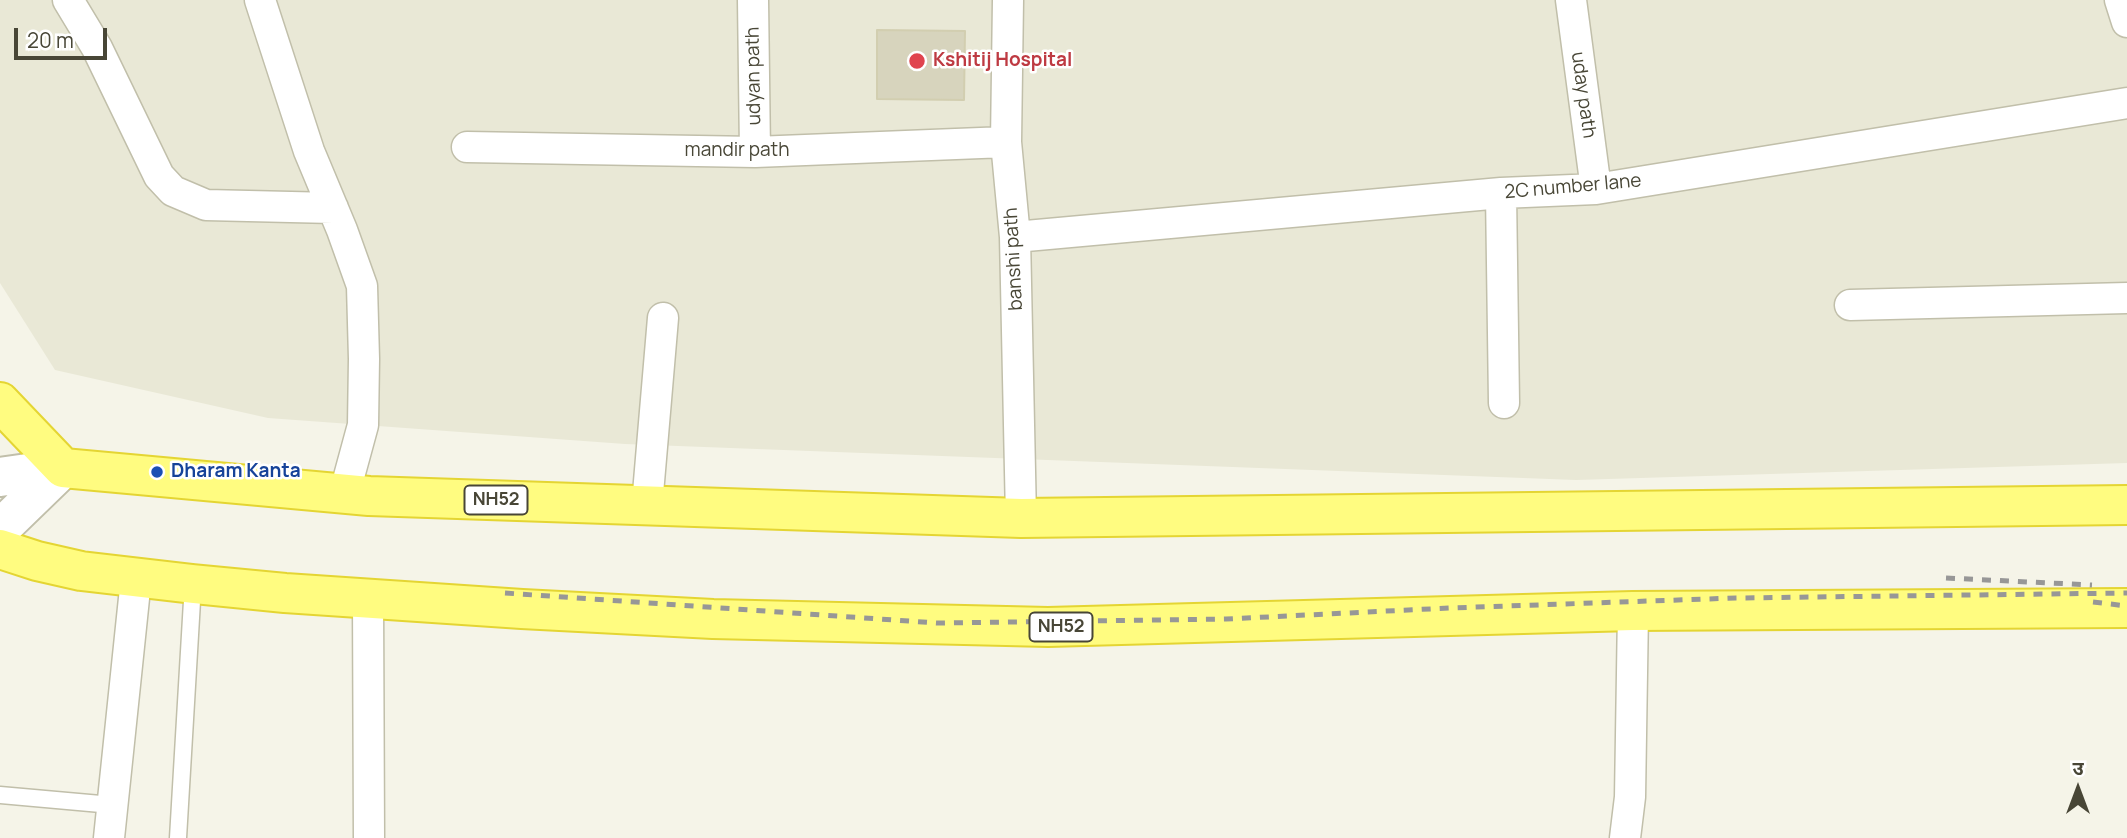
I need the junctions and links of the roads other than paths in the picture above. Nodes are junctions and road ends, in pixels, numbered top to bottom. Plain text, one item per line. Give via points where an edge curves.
1 (68, 0) edge
2 (261, 0) edge
3 (753, 0) edge
4 (1008, 0) edge
5 (1571, 0) edge
6 (2120, 0) edge
7 (2127, 22) edge
8 (2127, 103) edge
9 (1006, 142) junction
10 (467, 147) dead end
11 (755, 152) junction
12 (1596, 189) junction
13 (1501, 193) junction
14 (333, 208) junction
15 (1015, 237) junction
16 (2127, 298) edge
17 (1850, 305) dead end
18 (663, 318) dead end
19 (0, 402) edge
20 (1504, 402) dead end
21 (63, 468) junction
22 (0, 477) edge
23 (344, 495) junction
24 (647, 505) junction
25 (2127, 505) edge
26 (1021, 518) junction
27 (0, 529) edge
28 (0, 549) edge
29 (136, 579) junction
30 (193, 584) junction
31 (368, 599) junction
32 (2127, 608) edge
33 (1633, 611) junction
34 (0, 795) edge
35 (112, 805) junction
36 (109, 838) edge
37 (178, 838) edge
38 (369, 838) edge
39 (1625, 838) edge

1 - 14 street via 97,48 159,176 173,191 206,205
2 - 14 street via 309,151
3 - 11 street, udyan path
4 - 9 street, banshi path
5 - 12 street, uday path
6 - 7 street
8 - 12 street, 2C number lane
9 - 11 street, mandir path
9 - 15 street, banshi path
10 - 11 street, mandir path
12 - 13 street, 2C number lane
13 - 15 street, 2C number lane
13 - 20 street
14 - 23 street via 362,286 363,425
15 - 26 street, banshi path
16 - 17 street
18 - 24 street
19 - 21 highway
21 - 22 street
21 - 23 highway, NH52
21 - 27 street
23 - 24 highway, NH52
24 - 26 highway, NH52
25 - 26 highway, NH52
28 - 29 highway, NH52 via 37,561
29 - 30 highway, NH52
29 - 35 street
30 - 31 highway, NH52
30 - 37 lane
31 - 33 highway, NH52 via 713,619 1048,627
31 - 38 street
32 - 33 highway, NH52
33 - 39 street via 1630,797
34 - 35 lane
35 - 36 street

